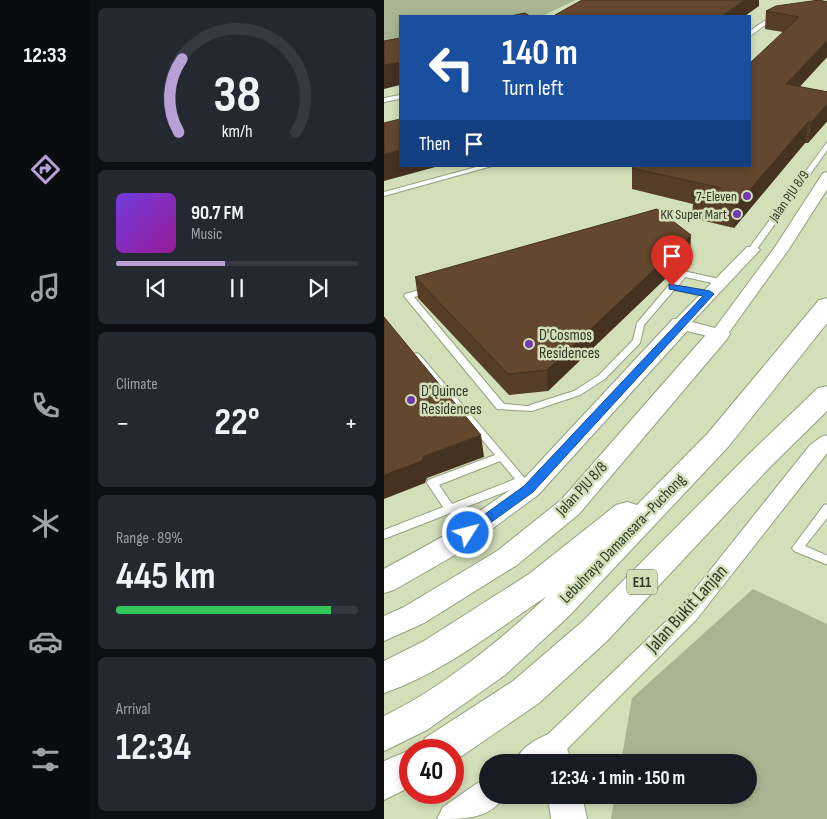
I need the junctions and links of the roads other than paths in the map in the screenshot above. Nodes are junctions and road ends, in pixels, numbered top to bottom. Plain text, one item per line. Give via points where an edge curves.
1 (782, 16) edge
2 (751, 33) edge
3 (399, 97) edge
4 (384, 100) edge
5 (827, 143) edge
6 (485, 167) edge
7 (827, 176) edge
8 (384, 194) edge
9 (781, 249) junction
10 (751, 257) junction
11 (718, 285) junction
12 (672, 286) junction
13 (436, 288) edge
14 (741, 304) junction
15 (827, 305) edge
16 (681, 324) junction
17 (719, 334) junction
18 (409, 347) edge
19 (827, 394) edge
20 (718, 440) junction
21 (827, 440) edge
22 (501, 457) junction
23 (525, 485) junction
24 (827, 508) edge
25 (450, 509) junction
26 (384, 535) edge
27 (827, 561) edge
28 (384, 582) edge
29 (384, 629) edge
30 (384, 678) edge
31 (384, 734) edge
32 (456, 739) edge
33 (550, 754) edge
34 (399, 773) edge
35 (384, 782) edge
36 (479, 802) edge
37 (567, 804) edge
38 (455, 819) edge
39 (569, 819) edge

1 - 2 lane via 766,22
3 - 4 lane
5 - 10 lane, Jalan PJU 8/9
6 - 8 lane
7 - 9 street
9 - 10 street
9 - 14 street
10 - 11 street
10 - 14 street via 753,276
11 - 12 lane
11 - 12 lane via 683,274
11 - 16 street
12 - 13 lane via 640,325 637,341 602,377 577,393 528,409 501,407 408,296
14 - 17 street, Jalan PJU 8/8
15 - 20 highway, Lebuhraya Damansara–Puchong / E11
16 - 17 street
16 - 23 street
17 - 29 street, Jalan PJU 8/8 via 570,507 507,558 414,615
18 - 22 lane
19 - 32 highway, E11 via 595,631 526,692
20 - 30 highway via 541,583 436,650
20 - 31 highway, Lebuhraya Damansara–Puchong / E11 via 557,607 492,665 414,719
21 - 33 street, Jalan Bukit Lanjan via 688,614
22 - 23 lane
22 - 25 lane via 432,483
23 - 25 lane
23 - 28 street via 452,544
24 - 27 lane via 798,548
25 - 26 lane
34 - 35 highway
36 - 38 street
37 - 39 street

